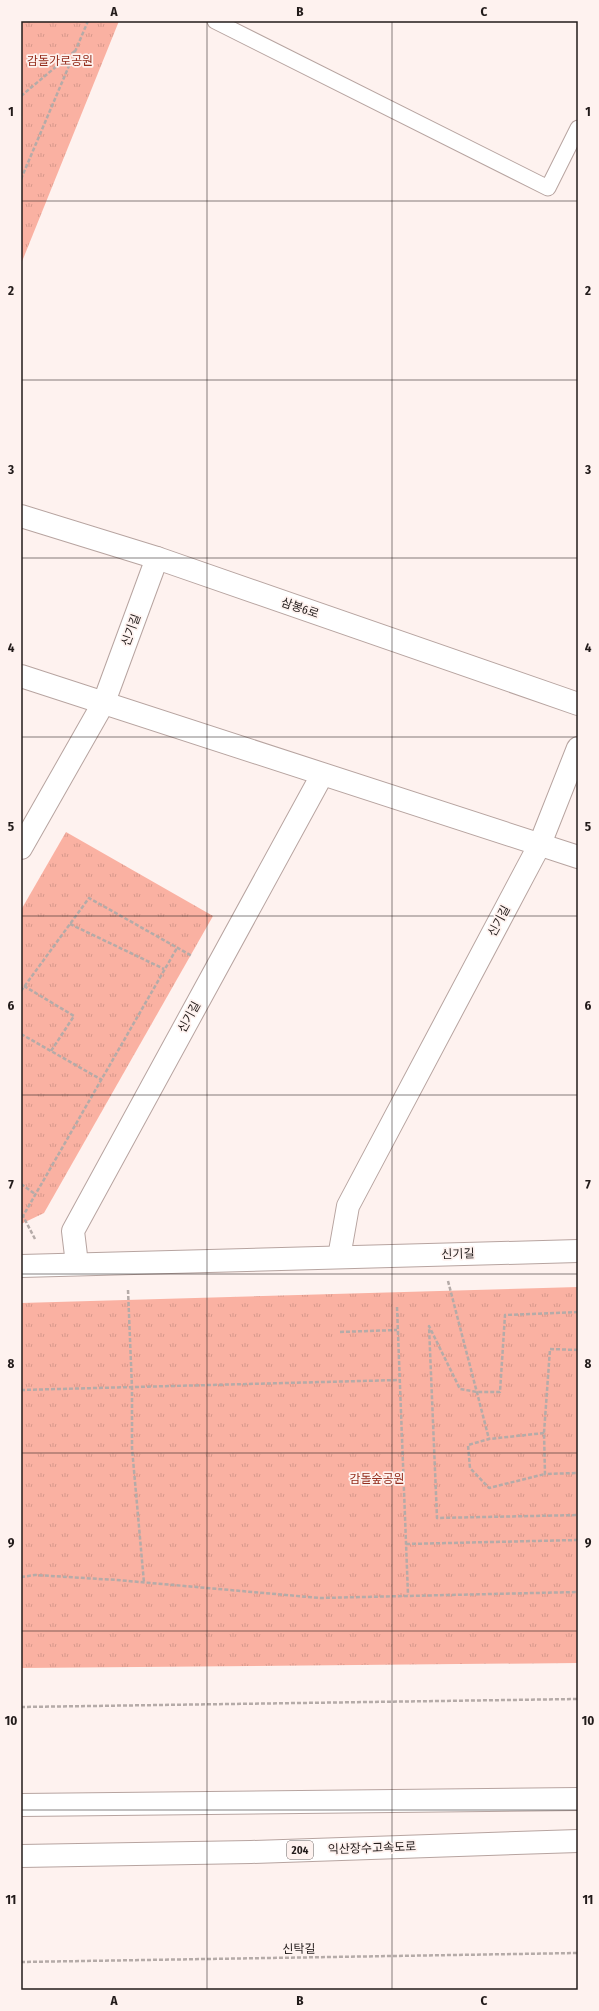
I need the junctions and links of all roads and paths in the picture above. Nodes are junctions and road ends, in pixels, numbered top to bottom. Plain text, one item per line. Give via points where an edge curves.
1 (88, 21) edge
2 (215, 21) edge
3 (76, 49) junction
4 (21, 96) edge
5 (578, 128) edge
6 (21, 178) edge
7 (21, 516) edge
8 (157, 558) junction
9 (21, 676) edge
10 (104, 702) junction
11 (578, 704) edge
12 (578, 748) edge
13 (322, 775) junction
14 (540, 844) junction
15 (21, 848) edge
16 (578, 857) edge
17 (70, 924) junction
18 (177, 948) junction
19 (194, 957) dead end
20 (164, 969) junction
21 (24, 986) junction
22 (21, 991) edge
23 (21, 1034) edge
24 (51, 1051) junction
25 (102, 1080) junction
26 (21, 1184) edge
27 (35, 1194) junction
28 (36, 1241) dead end
29 (578, 1251) edge
30 (339, 1257) junction
31 (77, 1264) junction
32 (21, 1266) edge
33 (448, 1280) dead end
34 (128, 1289) dead end
35 (397, 1307) dead end
36 (578, 1312) edge
37 (398, 1330) junction
38 (340, 1332) dead end
39 (578, 1350) edge
40 (399, 1380) junction
41 (132, 1388) junction
42 (21, 1390) edge
43 (477, 1392) junction
44 (544, 1433) junction
45 (489, 1439) junction
46 (578, 1473) edge
47 (545, 1474) junction
48 (578, 1515) edge
49 (578, 1540) edge
50 (406, 1544) junction
51 (21, 1577) edge
52 (144, 1583) junction
53 (578, 1592) edge
54 (408, 1596) junction
55 (578, 1699) edge
56 (21, 1707) edge
57 (578, 1799) edge
58 (21, 1805) edge
59 (578, 1841) edge
60 (21, 1856) edge
61 (578, 1953) edge
62 (21, 1962) edge

1 - 3 path
2 - 5 lane via 548,188
3 - 4 path
3 - 6 path
7 - 8 main road, 삼봉6로
8 - 10 main road, 신기길
8 - 11 main road, 삼봉6로
9 - 10 main road
10 - 13 main road
10 - 15 main road, 신기길
12 - 14 main road, 신기길
13 - 14 main road
13 - 31 main road, 신기길 via 73,1231
14 - 16 main road
14 - 30 main road, 신기길 via 348,1206
17 - 18 path via 89,898
17 - 20 path
17 - 21 path
18 - 19 path
18 - 20 path
20 - 25 path
21 - 22 path
21 - 24 path via 74,1016
23 - 24 path
24 - 25 path
25 - 27 path
26 - 27 path
27 - 28 path via 23,1216
29 - 30 main road, 신기길
30 - 31 main road, 신기길
31 - 32 main road, 신기길
33 - 43 path
34 - 41 path
35 - 37 path
36 - 43 path via 505,1315 500,1392
37 - 38 path
37 - 40 path
39 - 44 path via 550,1349
40 - 41 path
40 - 50 path
41 - 42 path
41 - 52 path via 132,1448
43 - 45 path
43 - 48 path via 460,1389 429,1326 437,1518
44 - 45 path
44 - 47 path
45 - 47 path via 468,1445 470,1468 489,1488
46 - 47 path
49 - 50 path
50 - 54 path
51 - 52 path via 35,1575
52 - 54 path via 320,1598
53 - 54 path
55 - 56 path
57 - 58 main road
59 - 60 main road, 익산장수고속도로 / 204 via 251,1852
61 - 62 path, 신탁길

